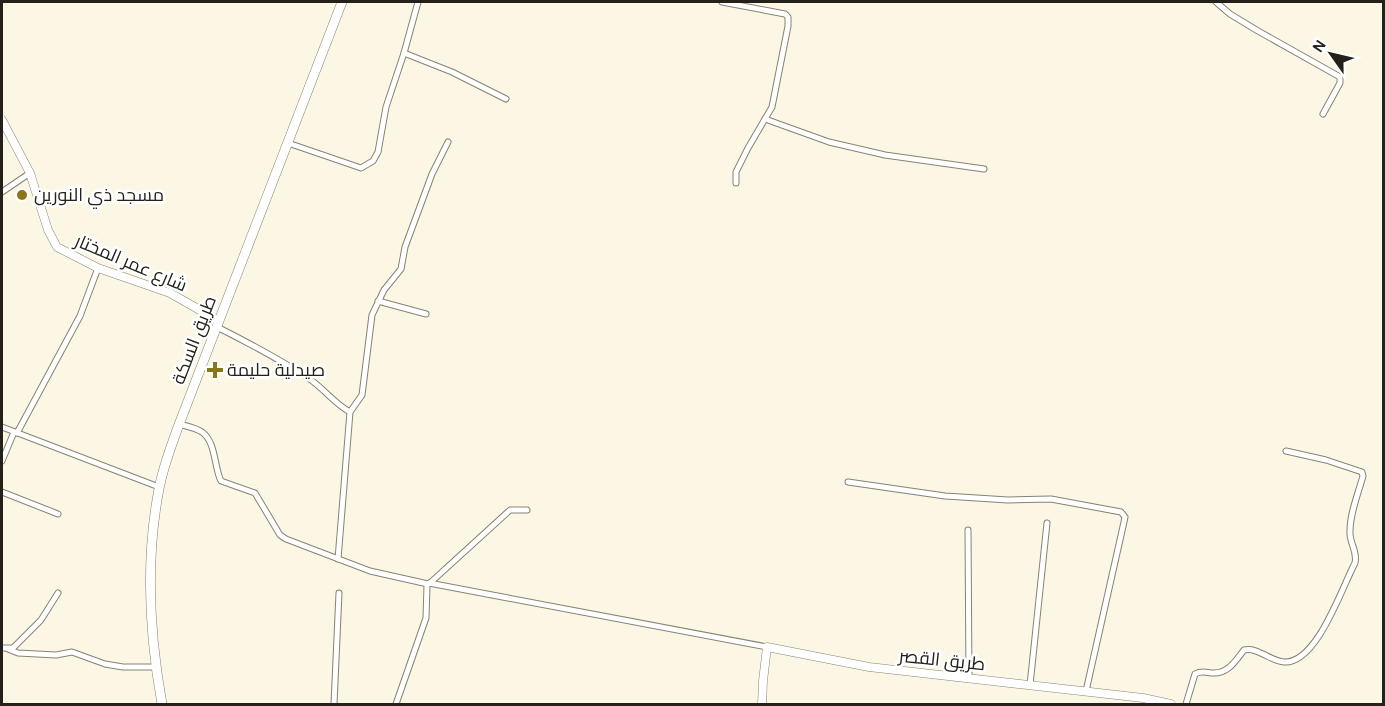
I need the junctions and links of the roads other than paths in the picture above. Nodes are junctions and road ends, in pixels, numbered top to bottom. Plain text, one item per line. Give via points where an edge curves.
1 (342, 2) edge
2 (418, 2) edge
3 (722, 2) edge
4 (1216, 2) edge
5 (404, 53) junction
6 (506, 99) dead end
7 (1323, 114) dead end
8 (765, 119) junction
9 (2, 120) edge
10 (448, 142) dead end
11 (288, 143) junction
12 (984, 169) dead end
13 (30, 173) junction
14 (735, 183) dead end
15 (2, 192) edge
16 (98, 268) junction
17 (378, 301) junction
18 (426, 314) dead end
19 (218, 324) junction
20 (350, 412) junction
21 (179, 424) junction
22 (2, 427) edge
23 (16, 433) junction
24 (1286, 452) dead end
25 (2, 461) edge
26 (848, 482) dead end
27 (159, 488) junction
28 (2, 492) edge
29 (527, 510) dead end
30 (58, 514) dead end
31 (1047, 523) dead end
32 (968, 530) dead end
33 (338, 559) junction
34 (429, 584) junction
35 (58, 593) dead end
36 (339, 593) dead end
37 (767, 647) junction
38 (4, 648) edge
39 (155, 667) junction
40 (969, 678) junction
41 (1030, 685) junction
42 (1086, 691) junction
43 (162, 705) edge
44 (334, 705) edge
45 (396, 705) edge
46 (762, 705) edge
47 (1171, 705) edge
48 (1186, 705) edge

1 - 11 main road, طريق السكة
2 - 5 street
3 - 8 street via 788,17 772,108
4 - 7 street via 1258,31 1340,77
5 - 6 street
5 - 11 street via 386,107 378,152 369,164 353,166
8 - 12 street via 829,142 885,155
8 - 14 street via 736,172
9 - 13 street, شارع عمر المختار
10 - 17 street via 432,174 405,247 401,269
11 - 19 main road, طريق السكة
13 - 15 street
13 - 16 street, شارع عمر المختار via 57,246
16 - 19 street, شارع عمر المختار via 154,286
16 - 23 street via 80,316
17 - 18 street
17 - 20 street via 371,322 362,396
19 - 20 street via 309,378
19 - 21 main road, طريق السكة
20 - 33 street
21 - 27 main road, طريق السكة
21 - 33 street via 205,435 221,481 255,493 282,538
22 - 23 street
23 - 25 street
23 - 27 street
24 - 48 street via 1362,472 1350,521 1355,563 1328,620 1302,656 1283,662 1244,650 1220,673 1195,674
26 - 42 street via 945,496 1051,499 1121,512 1125,517
27 - 39 main road, طريق السكة via 149,579
28 - 30 street
29 - 34 street via 510,510
31 - 41 street
32 - 40 street
33 - 34 street via 370,571
34 - 37 street
34 - 45 street via 426,618
35 - 38 street via 40,620 13,648
36 - 44 street
37 - 40 street, طريق القصر via 869,667
37 - 46 street
38 - 39 street via 18,653 72,652 105,664
39 - 43 main road, طريق السكة
40 - 41 street, طريق القصر
41 - 42 street, طريق القصر
42 - 47 street, طريق القصر

